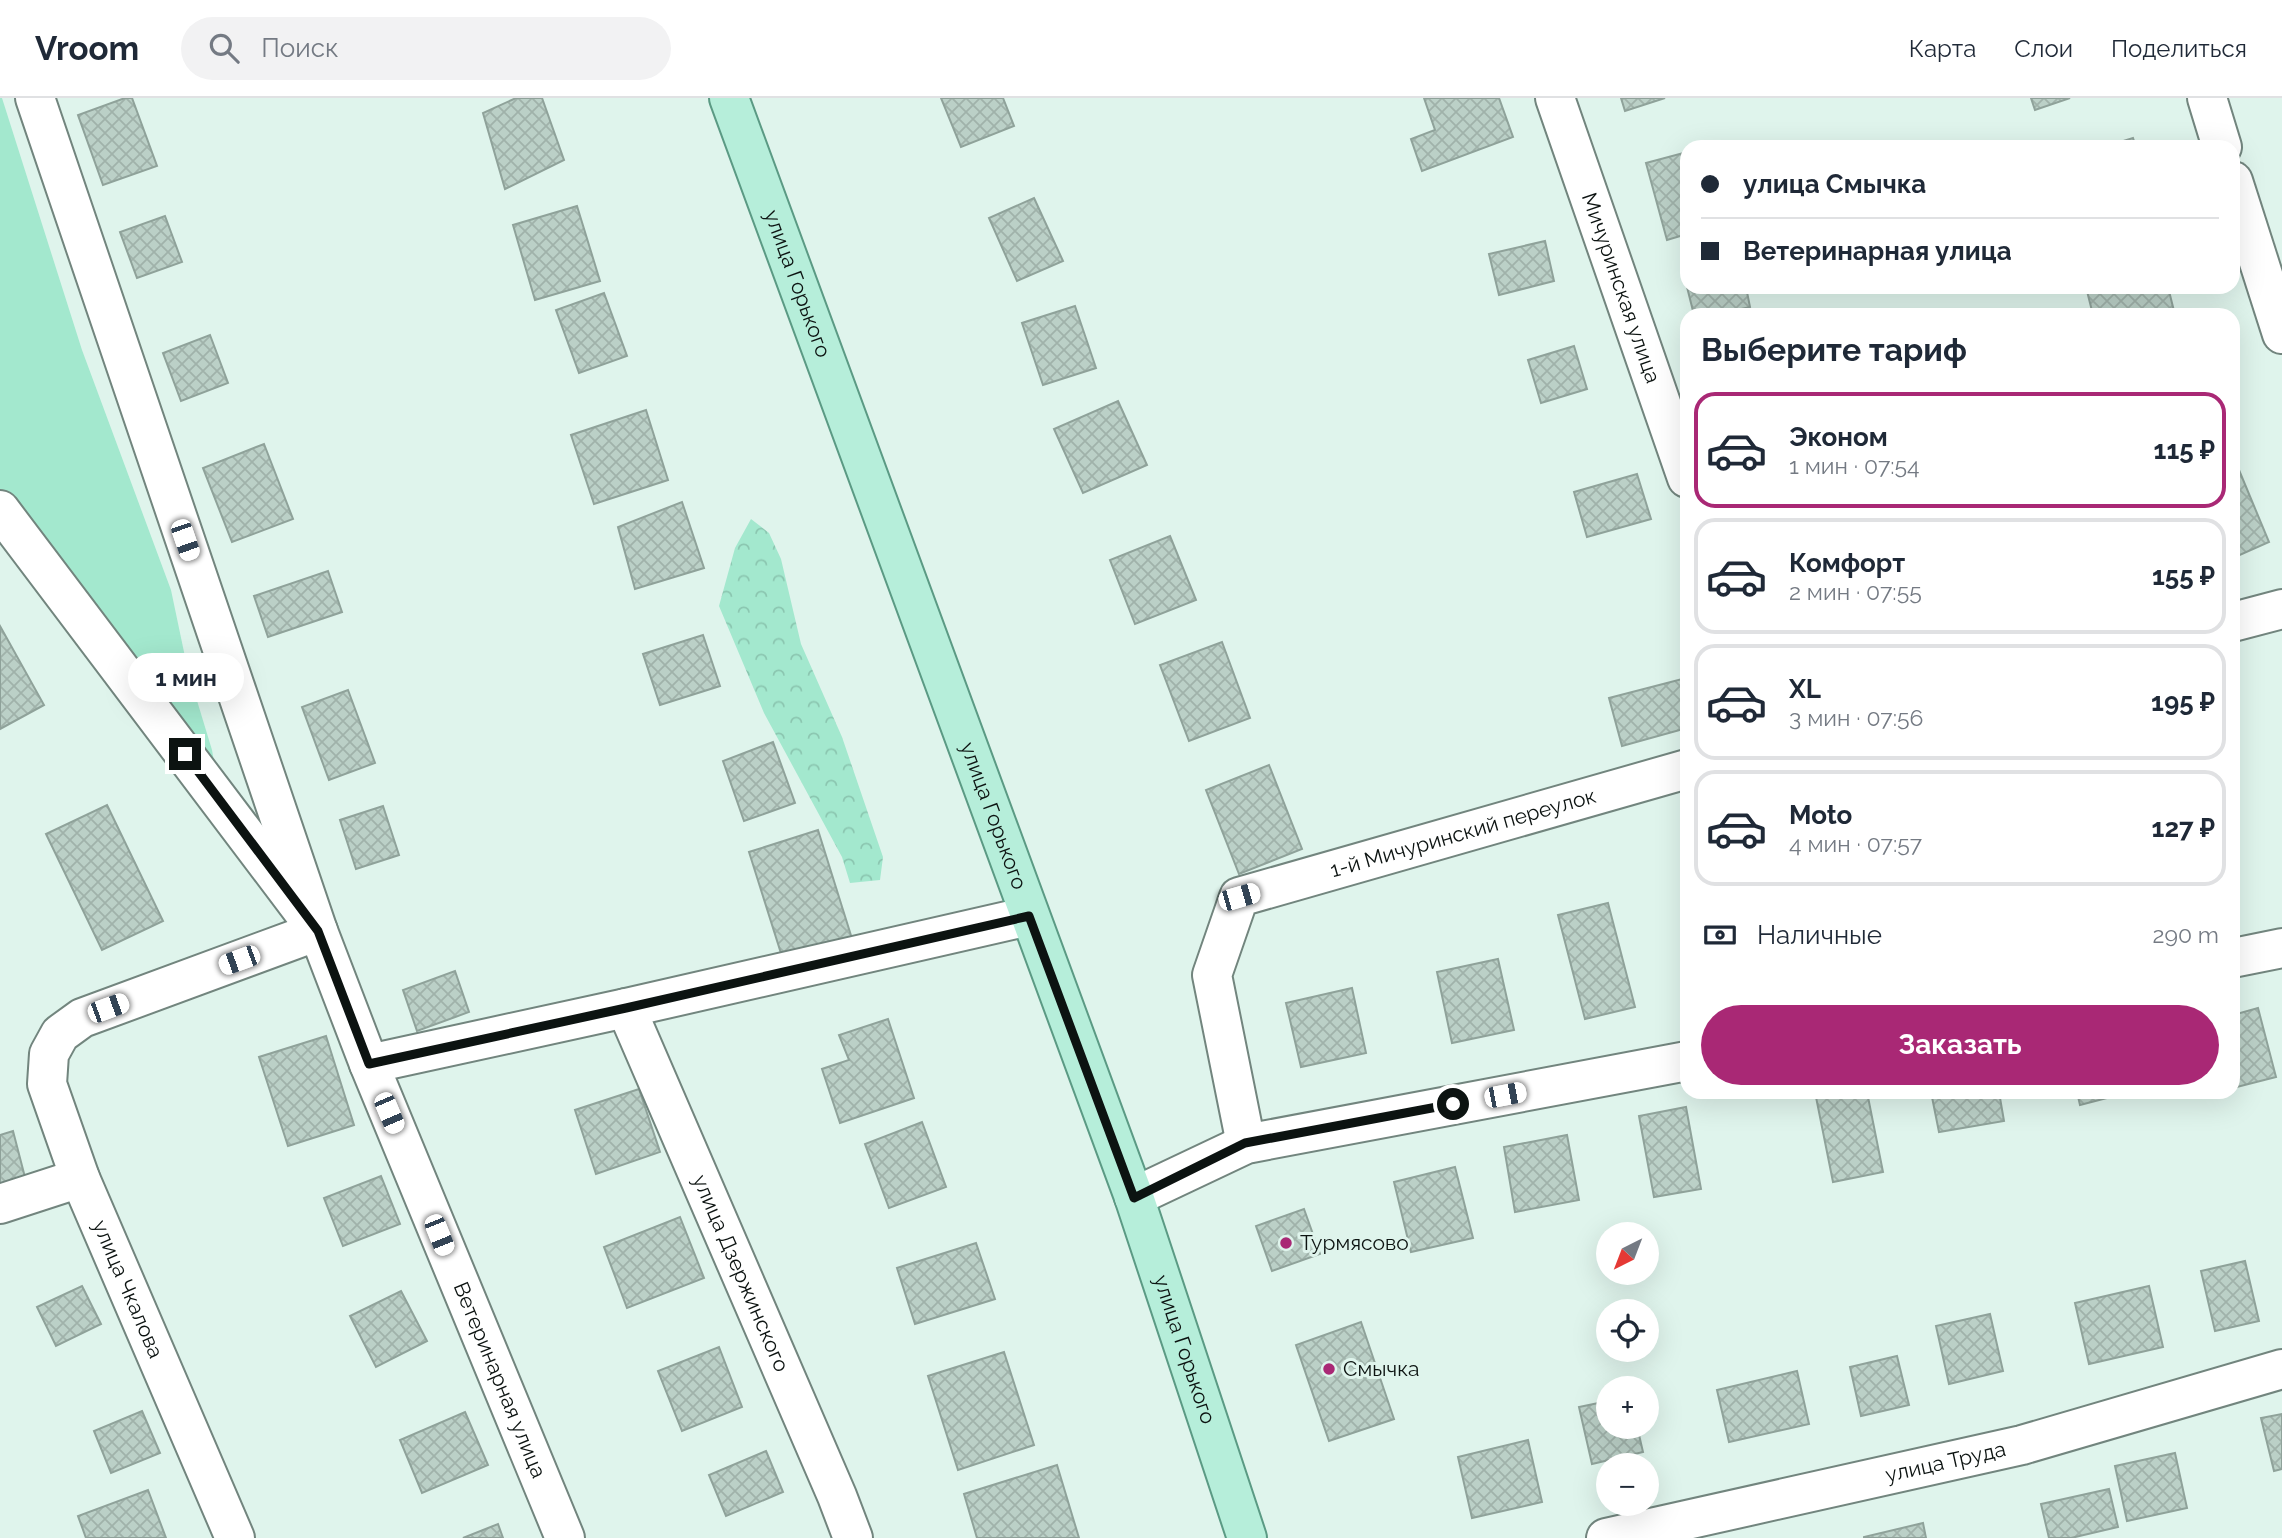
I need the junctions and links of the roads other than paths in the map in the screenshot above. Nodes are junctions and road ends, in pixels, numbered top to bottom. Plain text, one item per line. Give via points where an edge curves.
1 (35, 98) edge
2 (729, 98) edge
3 (1555, 98) edge
4 (2207, 98) edge
5 (2220, 140) edge
6 (2240, 203) edge
7 (2282, 334) edge
8 (1680, 458) edge
9 (6, 529) edge
10 (2282, 609) edge
11 (2240, 620) edge
12 (1680, 771) edge
13 (1029, 916) junction
14 (318, 931) junction
15 (2282, 948) edge
16 (2240, 957) edge
17 (626, 1008) junction
18 (1680, 1062) edge
19 (369, 1064) junction
20 (1245, 1143) junction
21 (80, 1178) junction
22 (1134, 1198) junction
23 (0, 1204) edge
24 (2282, 1369) edge
25 (235, 1538) edge
26 (565, 1538) edge
27 (853, 1538) edge
28 (1247, 1538) edge
29 (1606, 1538) edge

1 - 14 street
2 - 13 main road, улица Горького
3 - 8 street, Мичуринская улица
4 - 5 street
6 - 7 street
9 - 14 street, Ветеринарная улица
10 - 11 street
12 - 20 street, 1-й Мичуринский переулок via 1239,897 1212,975
13 - 17 street
13 - 22 main road, улица Горького
14 - 19 street, Ветеринарная улица
14 - 21 street, улица Чкалова via 82,1018 60,1034 49,1054 47,1084
15 - 16 street
17 - 19 street
17 - 27 street, улица Дзержинского
18 - 20 street
19 - 26 street, Ветеринарная улица
20 - 22 street
21 - 23 street
21 - 25 street, улица Чкалова
22 - 28 main road, улица Горького
24 - 29 street, улица Труда via 2022,1445

